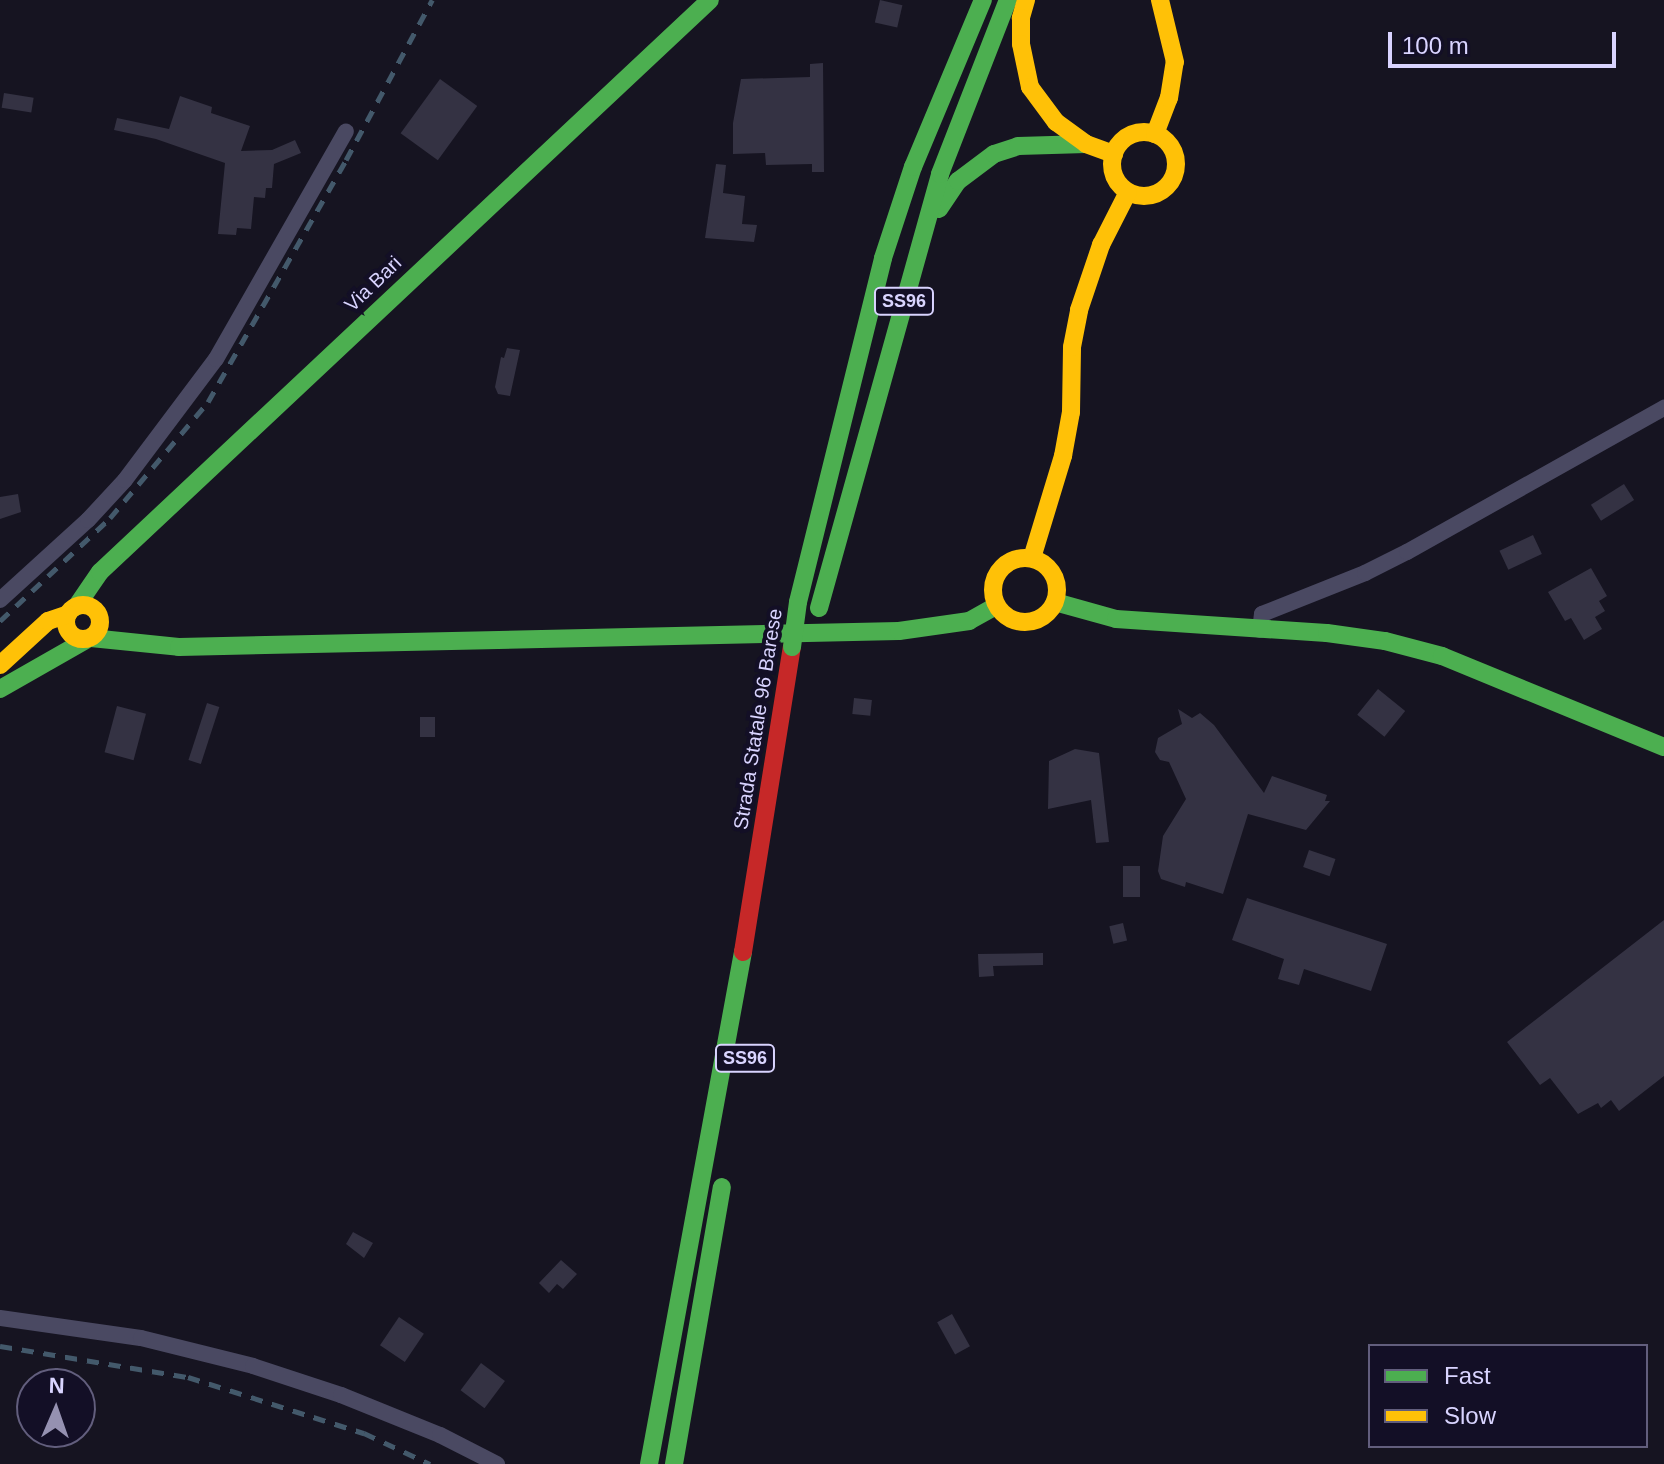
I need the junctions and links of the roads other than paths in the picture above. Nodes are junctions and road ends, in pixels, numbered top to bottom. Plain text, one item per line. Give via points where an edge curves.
1 (710, 0) edge
2 (968, 0) edge
3 (983, 0) edge
4 (1008, 0) edge
5 (1026, 0) edge
6 (1160, 0) edge
7 (962, 44) junction
8 (346, 131) dead end
9 (1155, 134) junction
10 (1086, 144) junction
11 (1114, 154) junction
12 (1128, 192) junction
13 (913, 267) junction
14 (1664, 408) edge
15 (1032, 558) junction
16 (112, 563) junction
17 (0, 600) edge
18 (1055, 602) junction
19 (996, 606) junction
20 (72, 610) junction
21 (100, 616) junction
22 (1260, 630) junction
23 (88, 639) junction
24 (148, 645) junction
25 (812, 651) dead end
26 (0, 665) edge
27 (0, 689) edge
28 (1664, 747) edge
29 (726, 1168) dead end
30 (0, 1318) edge
31 (497, 1464) edge
32 (649, 1464) edge
33 (674, 1464) edge

1 - 16 main road, Via Bari
2 - 7 main road
3 - 7 main road, Strada Statale 96 Barese / SS96
4 - 13 main road, SS96 via 940,174
5 - 10 main road via 1021,44 1030,87 1056,122
6 - 9 main road via 1175,62
7 - 32 main road, Strada Statale 96 Barese / SS96, bridge via 883,258 798,602 745,940
8 - 17 street via 216,359 125,480
9 - 11 main road via 1126,138
9 - 12 main road via 1175,154 1171,182 1156,194
10 - 11 main road
10 - 13 main road via 1018,146 975,165 942,202
11 - 12 main road via 1116,179
12 - 15 main road via 1101,245 1079,310 1066,441
13 - 25 main road, SS96 via 819,608
14 - 22 street via 1407,552 1262,614
15 - 18 main road via 1051,570
15 - 19 main road via 1011,560 996,575
16 - 20 main road, Via Bari
16 - 21 main road
18 - 19 main road via 1032,622 1011,620
18 - 22 main road via 1116,619
19 - 24 main road via 969,621 899,631
20 - 21 main road via 86,605
20 - 23 main road via 68,630 75,638
20 - 26 main road, Via Bari via 48,621
21 - 23 main road via 99,630
21 - 24 main road
22 - 28 main road via 1342,635 1442,656
23 - 24 main road
23 - 27 main road
29 - 33 main road
30 - 31 street via 141,1338 253,1366 341,1395

